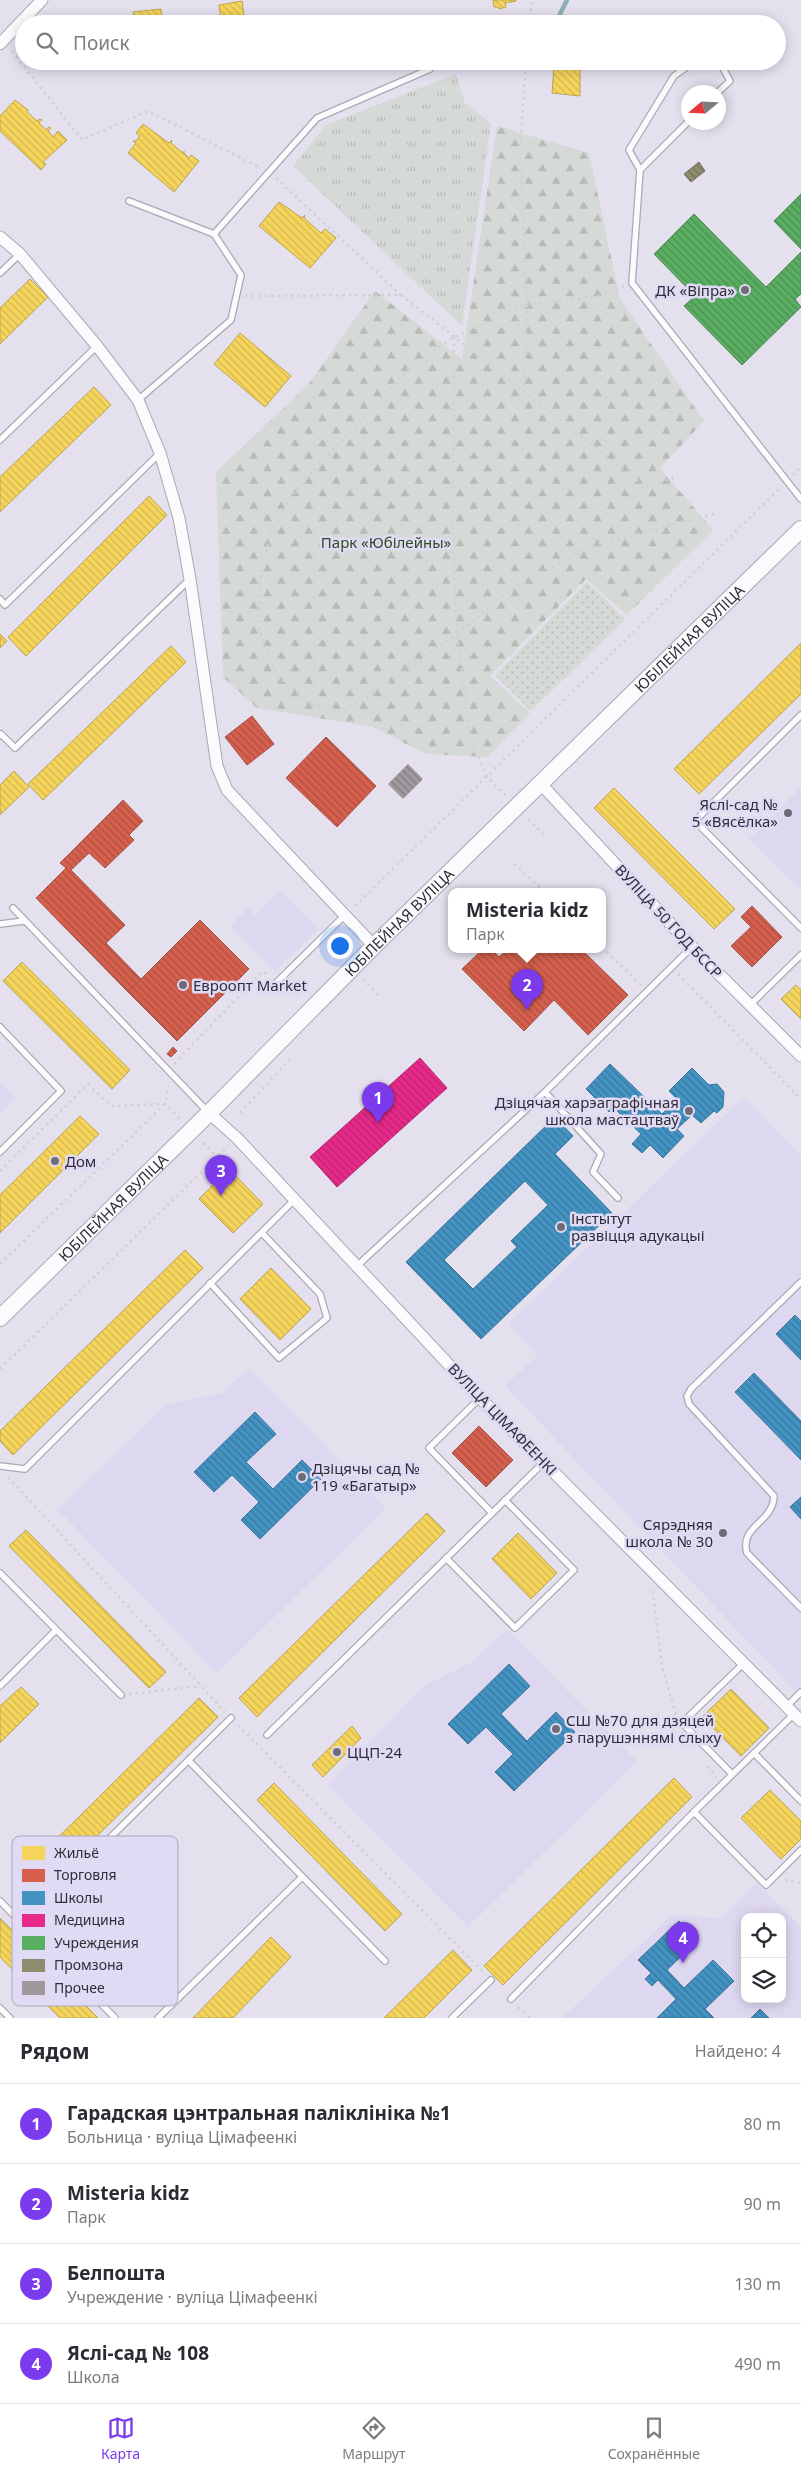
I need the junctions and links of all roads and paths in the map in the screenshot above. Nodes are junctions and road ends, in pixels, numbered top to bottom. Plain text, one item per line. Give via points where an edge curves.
1 (42, 0) edge
2 (532, 0) edge
3 (28, 15) edge
4 (530, 15) edge
5 (15, 28) edge
6 (2, 42) edge
7 (15, 58) edge
8 (25, 70) edge
9 (428, 70) edge
10 (525, 70) edge
11 (683, 70) edge
12 (724, 70) edge
13 (726, 85) edge
14 (681, 129) edge
15 (640, 170) junction
16 (269, 172) junction
17 (129, 200) dead end
18 (214, 234) junction
19 (0, 237) edge
20 (20, 254) junction
21 (0, 273) edge
22 (632, 283) junction
23 (401, 295) junction
24 (236, 296) junction
25 (527, 304) junction
26 (454, 337) junction
27 (97, 346) junction
28 (524, 392) junction
29 (138, 400) junction
30 (0, 440) edge
31 (160, 453) junction
32 (801, 467) edge
33 (678, 476) dead end
34 (787, 481) junction
35 (801, 499) edge
36 (714, 514) dead end
37 (801, 529) edge
38 (190, 579) junction
39 (0, 599) edge
40 (457, 634) junction
41 (801, 715) edge
42 (0, 735) edge
43 (487, 777) junction
44 (540, 783) junction
45 (507, 797) dead end
46 (528, 819) dead end
47 (544, 835) dead end
48 (514, 864) dead end
49 (539, 886) edge
50 (13, 908) dead end
51 (344, 916) junction
52 (24, 921) junction
53 (0, 924) edge
54 (801, 928) edge
55 (374, 946) junction
56 (692, 947) junction
57 (606, 951) edge
58 (801, 955) edge
59 (671, 967) junction
60 (362, 979) dead end
61 (275, 984) junction
62 (647, 991) junction
63 (301, 996) dead end
64 (380, 997) dead end
65 (750, 1005) junction
66 (0, 1027) edge
67 (801, 1056) edge
68 (292, 1057) dead end
69 (172, 1075) junction
70 (545, 1092) junction
71 (801, 1099) edge
72 (165, 1104) junction
73 (240, 1112) dead end
74 (209, 1113) junction
75 (180, 1119) dead end
76 (203, 1143) dead end
77 (231, 1143) dead end
78 (0, 1152) edge
79 (217, 1158) junction
80 (0, 1171) edge
81 (618, 1198) dead end
82 (294, 1200) junction
83 (262, 1233) junction
84 (0, 1264) edge
85 (358, 1265) junction
86 (801, 1282) edge
87 (210, 1283) junction
88 (0, 1318) edge
89 (0, 1369) edge
90 (480, 1398) junction
91 (544, 1462) junction
92 (0, 1466) edge
93 (7, 1476) dead end
94 (505, 1500) junction
95 (492, 1513) junction
96 (446, 1558) junction
97 (0, 1573) edge
98 (652, 1587) dead end
99 (801, 1608) edge
100 (56, 1630) junction
101 (744, 1663) junction
102 (0, 1686) edge
103 (200, 1686) junction
104 (801, 1692) edge
105 (121, 1695) joint
106 (794, 1714) edge
107 (232, 1718) junction
108 (680, 1722) dead end
109 (267, 1735) dead end
110 (754, 1753) junction
111 (188, 1761) junction
112 (706, 1762) dead end
113 (732, 1774) junction
114 (721, 1785) junction
115 (801, 1800) edge
116 (694, 1812) junction
117 (112, 1836) edge
118 (801, 1850) edge
119 (302, 1876) junction
120 (0, 1901) edge
121 (12, 1913) edge
122 (384, 1961) dead end
123 (491, 1980) joint
124 (178, 1998) edge
125 (511, 1999) joint
126 (103, 2006) edge
127 (170, 2006) edge
128 (0, 2008) edge
129 (10, 2018) edge
130 (115, 2018) edge
131 (158, 2018) edge
132 (452, 2018) edge
133 (530, 2018) edge

1 - 3 street
2 - 4 path
5 - 6 street
6 - 7 path
8 - 16 path via 82,140 148,112
9 - 16 lane via 316,118
10 - 25 path via 520,149
11 - 15 lane via 674,76 628,150
12 - 13 lane via 730,81
14 - 15 lane
15 - 22 lane
16 - 18 lane
16 - 23 path
17 - 18 lane
18 - 24 lane via 241,275
19 - 20 street
20 - 21 lane
20 - 27 street
22 - 25 path via 600,296
22 - 34 lane
23 - 24 path
23 - 26 path
24 - 29 lane via 231,320
25 - 26 path
25 - 28 path
26 - 28 path
26 - 40 path
26 - 40 path via 412,364 291,496 270,534 260,579 259,630 277,676 310,704 340,711 363,700
27 - 29 street
27 - 30 lane
28 - 33 path via 646,487
29 - 31 street
31 - 38 street via 179,518
31 - 39 lane via 5,605
32 - 34 path
34 - 35 lane
34 - 43 path
36 - 40 path via 589,546 505,594
37 - 44 main road, ЮБІЛЕЙНАЯ ВУЛІЦА
38 - 42 lane via 14,748
38 - 51 street via 217,766 227,790
40 - 43 path via 470,737
41 - 54 lane via 695,821
43 - 45 path
43 - 51 path
44 - 55 main road, ЮБІЛЕЙНАЯ ВУЛІЦА
44 - 56 street, ВУЛІЦА 50 ГОД БССР
46 - 47 path
48 - 49 path
50 - 52 lane
51 - 55 street
51 - 61 lane
52 - 53 lane
52 - 69 lane
55 - 74 main road, ЮБІЛЕЙНАЯ ВУЛІЦА
56 - 59 lane
56 - 65 street, ВУЛІЦА 50 ГОД БССР
57 - 62 path
58 - 65 lane
59 - 62 lane
59 - 71 path
60 - 64 path
61 - 63 path
61 - 69 path via 263,971 175,1061
62 - 70 lane
65 - 67 street, ВУЛІЦА 50 ГОД БССР
66 - 78 lane via 61,1091
68 - 73 path
69 - 72 path
69 - 74 lane
70 - 81 lane via 601,1154 593,1172
70 - 85 lane
72 - 75 path
72 - 80 path via 112,1106 88,1084
72 - 84 path
74 - 82 street, ВУЛІЦА ЦІМАФЕЕНКІ via 237,1138
74 - 88 main road, ЮБІЛЕЙНАЯ ВУЛІЦА
76 - 79 path
77 - 79 path
79 - 89 path
82 - 83 lane
82 - 85 street, ВУЛІЦА ЦІМАФЕЕНКІ
83 - 87 lane
83 - 87 lane via 320,1294 326,1318 279,1358
85 - 90 street, ВУЛІЦА ЦІМАФЕЕНКІ
86 - 99 lane via 691,1388 687,1396 689,1404 774,1496 771,1511 747,1535 744,1545 747,1553
87 - 92 lane via 25,1469
90 - 91 street, ВУЛІЦА ЦІМАФЕЕНКІ
90 - 95 lane via 429,1448
91 - 94 lane
91 - 101 street, ВУЛІЦА ЦІМАФЕЕНКІ
93 - 103 path
94 - 95 lane
94 - 96 lane via 574,1570 515,1628
95 - 96 lane
96 - 109 lane
97 - 100 lane
98 - 108 path via 662,1667
100 - 102 lane
100 - 105 lane
101 - 106 street, ВУЛІЦА ЦІМАФЕЕНКІ
101 - 113 lane via 682,1723
103 - 105 path
103 - 107 path
104 - 106 lane
106 - 110 lane
107 - 111 lane
107 - 123 path
110 - 113 lane
110 - 115 lane
111 - 117 lane
111 - 119 lane
112 - 114 path
113 - 114 lane
114 - 116 lane
116 - 118 lane via 766,1885
116 - 125 lane
119 - 122 lane
119 - 124 lane
120 - 121 lane
123 - 132 lane
125 - 133 path
126 - 130 lane
127 - 131 lane
128 - 129 lane

